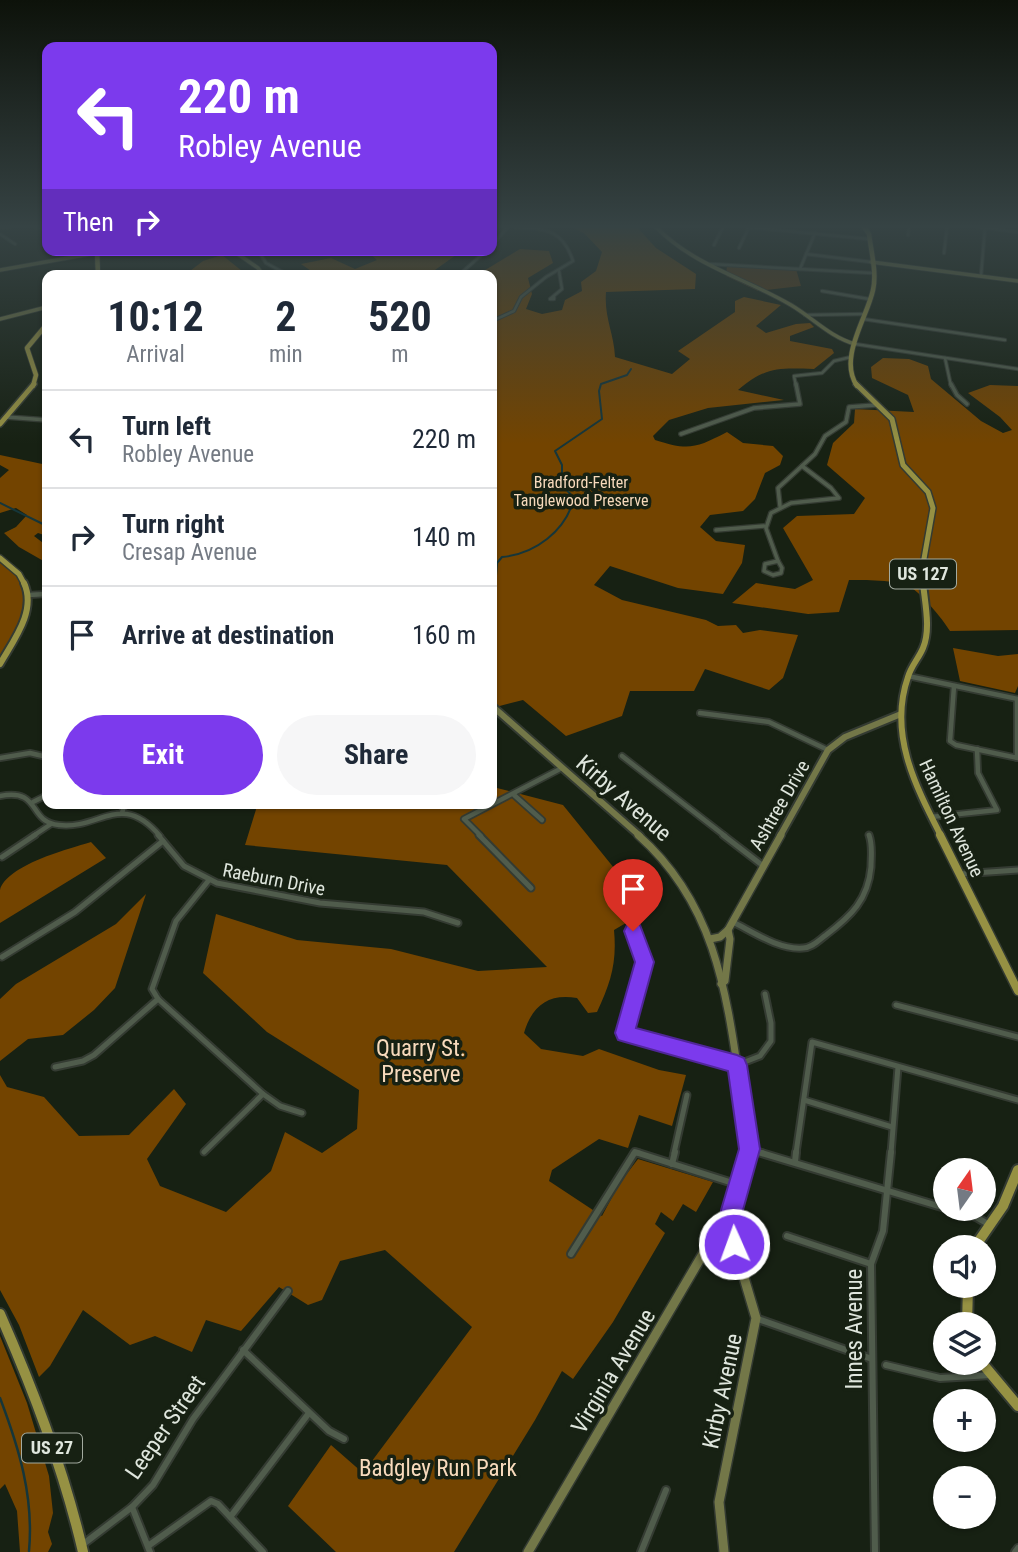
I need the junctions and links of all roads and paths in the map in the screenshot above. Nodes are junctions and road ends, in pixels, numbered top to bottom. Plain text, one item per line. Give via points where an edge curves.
1 (520, 299) edge
2 (776, 299) edge
3 (869, 299) edge
4 (42, 308) edge
5 (805, 314) junction
6 (864, 317) junction
7 (0, 319) edge
8 (497, 319) edge
9 (42, 330) edge
10 (1005, 340) dead end
11 (855, 344) junction
12 (851, 357) junction
13 (945, 358) junction
14 (1018, 369) edge
15 (967, 404) dead end
16 (876, 405) junction
17 (6, 417) junction
18 (42, 420) edge
19 (0, 424) edge
20 (681, 434) dead end
21 (802, 466) junction
22 (780, 506) junction
23 (764, 526) junction
24 (716, 530) dead end
25 (0, 558) edge
26 (778, 561) junction
27 (42, 594) edge
28 (28, 595) junction
29 (0, 664) edge
30 (908, 676) junction
31 (954, 686) junction
32 (1017, 699) edge
33 (497, 711) edge
34 (700, 713) dead end
35 (901, 714) junction
36 (887, 722) junction
37 (902, 725) junction
38 (976, 749) junction
39 (828, 750) junction
40 (42, 756) edge
41 (622, 756) dead end
42 (0, 758) edge
43 (1017, 758) edge
44 (560, 769) junction
45 (514, 795) junction
46 (0, 796) edge
47 (42, 798) edge
48 (33, 802) junction
49 (497, 804) edge
50 (123, 809) edge
51 (486, 809) edge
52 (122, 813) junction
53 (932, 817) junction
54 (542, 820) dead end
55 (51, 824) junction
56 (869, 835) dead end
57 (163, 841) junction
58 (2, 858) dead end
59 (762, 866) junction
60 (1018, 870) edge
61 (959, 874) junction
62 (209, 880) junction
63 (531, 888) dead end
64 (732, 922) junction
65 (458, 923) dead end
66 (729, 930) junction
67 (633, 931) dead end
68 (710, 939) junction
69 (2, 957) dead end
70 (721, 984) junction
71 (1018, 991) edge
72 (765, 993) dead end
73 (158, 999) junction
74 (896, 1005) dead end
75 (1018, 1037) edge
76 (737, 1065) junction
77 (898, 1066) junction
78 (55, 1067) dead end
79 (263, 1094) junction
80 (687, 1095) dead end
81 (804, 1100) junction
82 (1018, 1100) edge
83 (302, 1113) dead end
84 (892, 1127) junction
85 (749, 1149) junction
86 (204, 1152) dead end
87 (794, 1162) junction
88 (671, 1164) junction
89 (1018, 1170) edge
90 (739, 1185) junction
91 (887, 1191) junction
92 (933, 1204) edge
93 (732, 1210) junction
94 (984, 1222) edge
95 (989, 1225) junction
96 (982, 1235) edge
97 (787, 1236) dead end
98 (571, 1254) dead end
99 (872, 1264) junction
100 (288, 1291) dead end
101 (0, 1314) edge
102 (756, 1318) junction
103 (243, 1350) junction
104 (872, 1359) junction
105 (886, 1366) dead end
106 (992, 1375) joint
107 (1018, 1406) edge
108 (309, 1413) junction
109 (344, 1439) dead end
110 (666, 1490) dead end
111 (132, 1507) junction
112 (231, 1516) junction
113 (82, 1549) edge
114 (149, 1549) edge
115 (531, 1551) edge
116 (263, 1552) edge
117 (641, 1552) edge
118 (724, 1552) edge
119 (875, 1552) edge

1 - 8 street via 514,311
2 - 5 street
3 - 6 main road
4 - 7 street
5 - 6 street
5 - 11 street
6 - 10 street
6 - 11 main road
9 - 17 main road via 27,348 36,372 35,384
11 - 12 main road
11 - 13 street
12 - 16 main road, Hamilton Avenue / US 127 via 855,384
12 - 20 street via 834,361 822,373 794,376 800,404 752,409
13 - 14 street
13 - 15 street via 951,387
16 - 21 street via 849,407 846,422 825,436
16 - 30 main road, Hamilton Avenue / US 127 via 892,419 904,465 926,490 933,508 922,570 927,635
17 - 18 street
17 - 19 main road
21 - 22 street via 778,488
21 - 22 street via 839,498
22 - 23 street
23 - 24 street
23 - 26 street
25 - 28 main road via 22,578
26 - 26 street via 765,564 763,569 777,574 782,570
27 - 28 street
28 - 29 main road via 27,610
30 - 31 street
30 - 35 main road, Hamilton Avenue / US 127
31 - 32 street
31 - 38 street via 950,739
32 - 43 street
33 - 44 street, Kirby Avenue
34 - 39 street via 769,722
35 - 36 street, Ashtree Drive
35 - 37 main road, Hamilton Avenue / US 127
36 - 37 street
36 - 39 street, Ashtree Drive via 851,732
37 - 53 main road, Hamilton Avenue / US 127 via 906,760
38 - 43 street
38 - 53 street via 978,772 997,810
39 - 59 street, Ashtree Drive
40 - 42 street
41 - 59 street
44 - 45 street
44 - 68 street, Kirby Avenue via 663,857
45 - 49 street
45 - 54 street
46 - 48 street via 22,794
47 - 48 street
48 - 55 street via 37,815
50 - 52 street
51 - 63 street via 464,820
52 - 55 street
52 - 57 street, Raeburn Drive via 144,820
53 - 61 main road, Hamilton Avenue / US 127
55 - 58 street
56 - 64 street via 871,882 867,895 810,947 789,948
57 - 62 street, Raeburn Drive via 185,866
57 - 69 street via 75,912
59 - 64 street, Ashtree Drive
60 - 61 street
61 - 71 main road, Hamilton Avenue / US 127
62 - 65 street, Raeburn Drive via 312,904 401,910
62 - 73 street via 169,934 152,980
64 - 66 street, Ashtree Drive
66 - 68 street
66 - 70 street, Ashtree Drive via 725,981
67 - 76 street via 644,962 623,1033
68 - 70 street, Kirby Avenue
70 - 76 street, Kirby Avenue
72 - 76 street via 771,1041 760,1056
73 - 78 street via 94,1055
73 - 79 street
74 - 75 street
76 - 85 street, Kirby Avenue
77 - 81 street via 812,1042
77 - 82 street
77 - 84 street, Innes Avenue
79 - 83 street
79 - 86 street
80 - 88 street
81 - 84 street
81 - 87 street
84 - 91 street, Innes Avenue
85 - 87 street
85 - 90 street, Kirby Avenue
87 - 91 street
88 - 90 street
88 - 98 street via 635,1152
89 - 95 main road
90 - 93 street, Kirby Avenue
91 - 92 street
91 - 99 street, Innes Avenue via 883,1231
93 - 102 street, Kirby Avenue via 734,1244
93 - 115 street, Virginia Avenue
94 - 95 street
95 - 96 main road
97 - 99 street
99 - 104 street, Innes Avenue
100 - 103 street, Leeper Street
101 - 113 main road, US 27 via 29,1380
102 - 104 street
102 - 118 street, Kirby Avenue via 719,1502
103 - 108 street
103 - 111 street, Leeper Street via 193,1419 159,1478
104 - 119 street, Innes Avenue
105 - 106 street via 940,1378
106 - 107 main road
108 - 109 street via 334,1436
108 - 112 street
110 - 117 street
111 - 113 street, Leeper Street
111 - 114 street
112 - 114 street via 218,1504 205,1503
112 - 116 street

